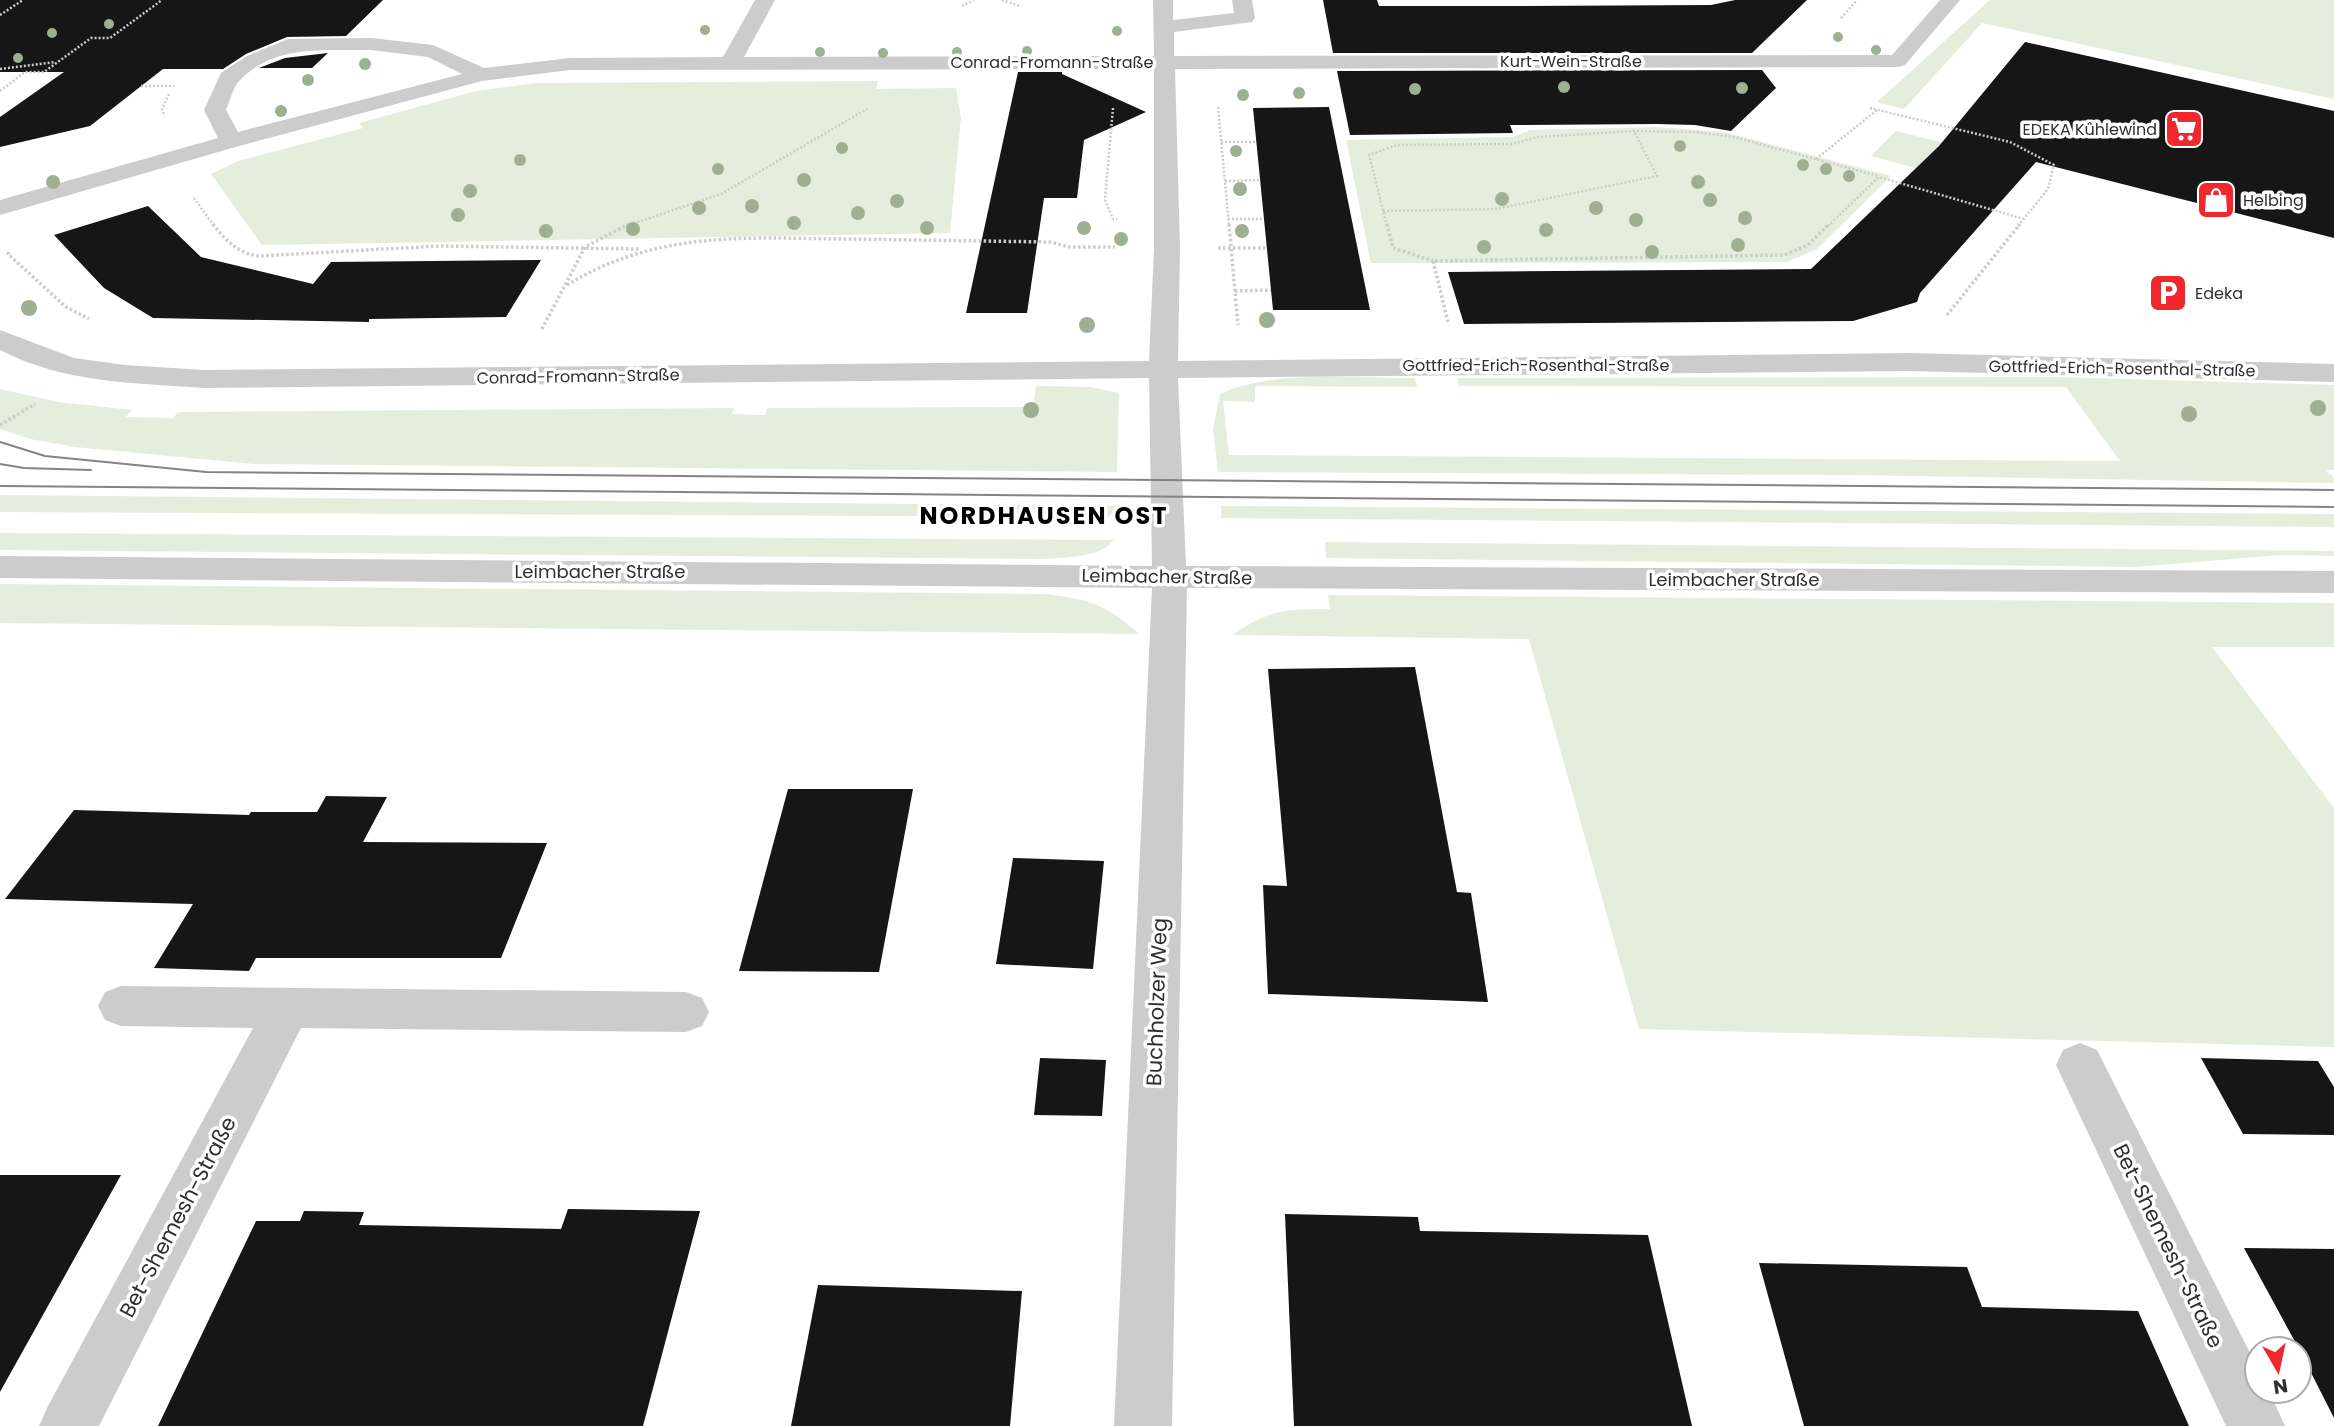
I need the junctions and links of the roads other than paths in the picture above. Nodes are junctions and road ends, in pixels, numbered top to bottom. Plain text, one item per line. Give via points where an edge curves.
1 (765, 0) edge
2 (1242, 0) edge
3 (1950, 0) edge
4 (1164, 13) edge
5 (1164, 62) junction
6 (730, 63) junction
7 (481, 75) junction
8 (231, 141) junction
9 (0, 208) edge
10 (0, 339) edge
11 (1163, 369) junction
12 (2334, 373) edge
13 (0, 567) edge
14 (1169, 577) junction
15 (2334, 582) edge
16 (121, 1006) dead end
17 (288, 1007) junction
18 (686, 1012) dead end
19 (2080, 1065) dead end
20 (68, 1426) edge
21 (1143, 1426) edge
22 (2256, 1426) edge

1 - 6 street
2 - 4 street, Conrad-Fromann-Straße via 1245,18
3 - 5 street, Kurt-Wein-Straße via 1898,61
4 - 5 street, Conrad-Fromann-Straße
5 - 6 street, Conrad-Fromann-Straße
5 - 11 street, Conrad-Fromann-Straße via 1167,248
6 - 7 street, Conrad-Fromann-Straße via 570,64
7 - 8 street, Conrad-Fromann-Straße
7 - 8 street via 433,51 371,44 288,45 254,60 229,78 215,110
8 - 9 street, Conrad-Fromann-Straße
10 - 11 street, Conrad-Fromann-Straße via 24,354 89,370 204,379
11 - 12 street, Gottfried-Erich-Rosenthal-Straße via 1909,362
11 - 14 street, Conrad-Fromann-Straße
13 - 14 street, Leimbacher Straße
14 - 15 street, Leimbacher Straße
14 - 21 street, Buchholzer Weg
16 - 17 street
17 - 18 street
17 - 20 street, Bet-Shemesh-Straße
19 - 22 street, Bet-Shemesh-Straße

